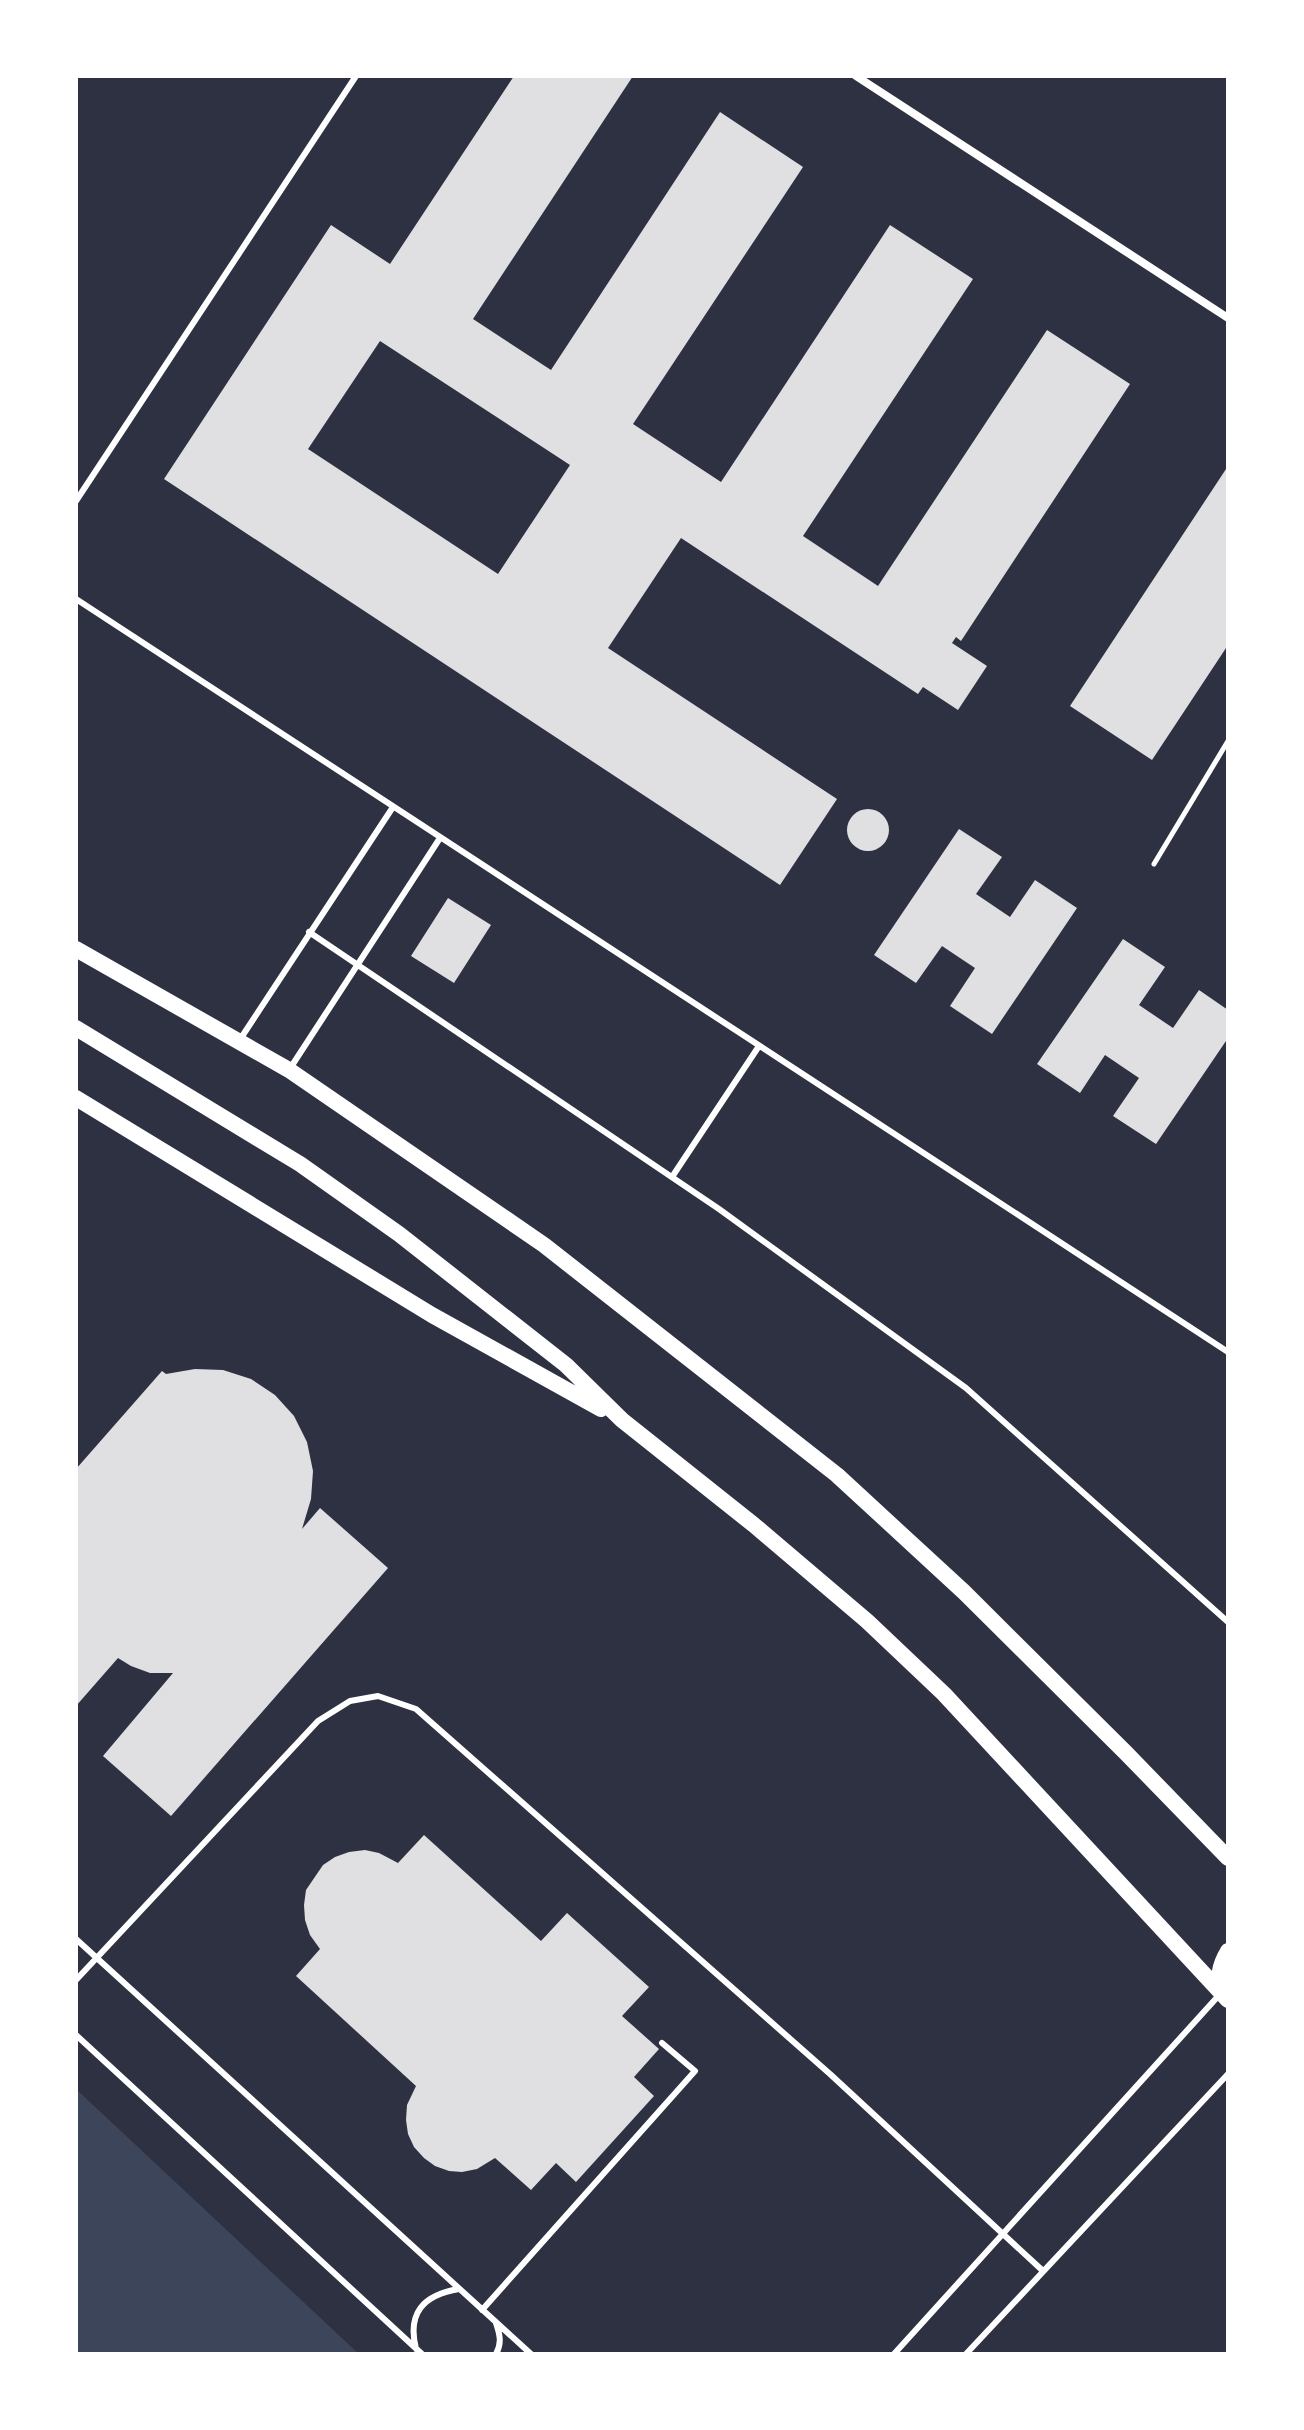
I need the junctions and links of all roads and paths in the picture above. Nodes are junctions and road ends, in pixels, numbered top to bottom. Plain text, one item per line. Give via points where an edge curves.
1 (356, 76) edge
2 (856, 76) edge
3 (1228, 318) edge
4 (76, 501) edge
5 (76, 599) edge
6 (1228, 741) edge
7 (393, 807) junction
8 (440, 838) junction
9 (1154, 864) dead end
10 (309, 932) junction
11 (76, 949) edge
12 (358, 964) junction
13 (76, 1028) edge
14 (238, 1043) junction
15 (759, 1046) junction
16 (289, 1070) junction
17 (76, 1098) edge
18 (672, 1177) junction
19 (1228, 1352) edge
20 (622, 1420) junction
21 (1228, 1622) edge
22 (1228, 1858) edge
23 (76, 1939) edge
24 (1228, 1951) edge
25 (96, 1957) junction
26 (76, 1980) edge
27 (1224, 1997) edge
28 (76, 2035) edge
29 (662, 2043) dead end
30 (1228, 2074) edge
31 (1004, 2234) junction
32 (1042, 2270) junction
33 (459, 2289) junction
34 (482, 2310) junction
35 (496, 2323) junction
36 (419, 2352) edge
37 (496, 2354) edge
38 (531, 2354) edge
39 (894, 2354) edge
40 (966, 2354) edge

1 - 4 lane
2 - 3 street
5 - 7 lane
6 - 9 path
7 - 8 lane
7 - 10 lane
8 - 12 lane
8 - 15 lane
10 - 12 lane
10 - 14 lane
11 - 14 main road
12 - 16 lane
12 - 18 lane
13 - 20 main road via 257,1136 399,1234 566,1365
14 - 16 main road
15 - 18 lane
15 - 19 lane
16 - 22 main road via 544,1245 837,1475 964,1592
17 - 20 main road via 432,1315
18 - 21 lane via 966,1388
20 - 27 main road via 867,1621 944,1694
23 - 25 lane
24 - 27 main road via 1218,1977
25 - 26 lane
25 - 31 lane via 318,1721 350,1701 378,1696 416,1709
25 - 33 lane
27 - 31 lane
28 - 36 lane
29 - 34 lane via 695,2071
30 - 32 lane
31 - 32 lane
31 - 39 lane
32 - 40 lane
33 - 34 lane
33 - 36 lane via 431,2297 421,2307 412,2332
34 - 35 lane
35 - 37 lane
35 - 38 lane

